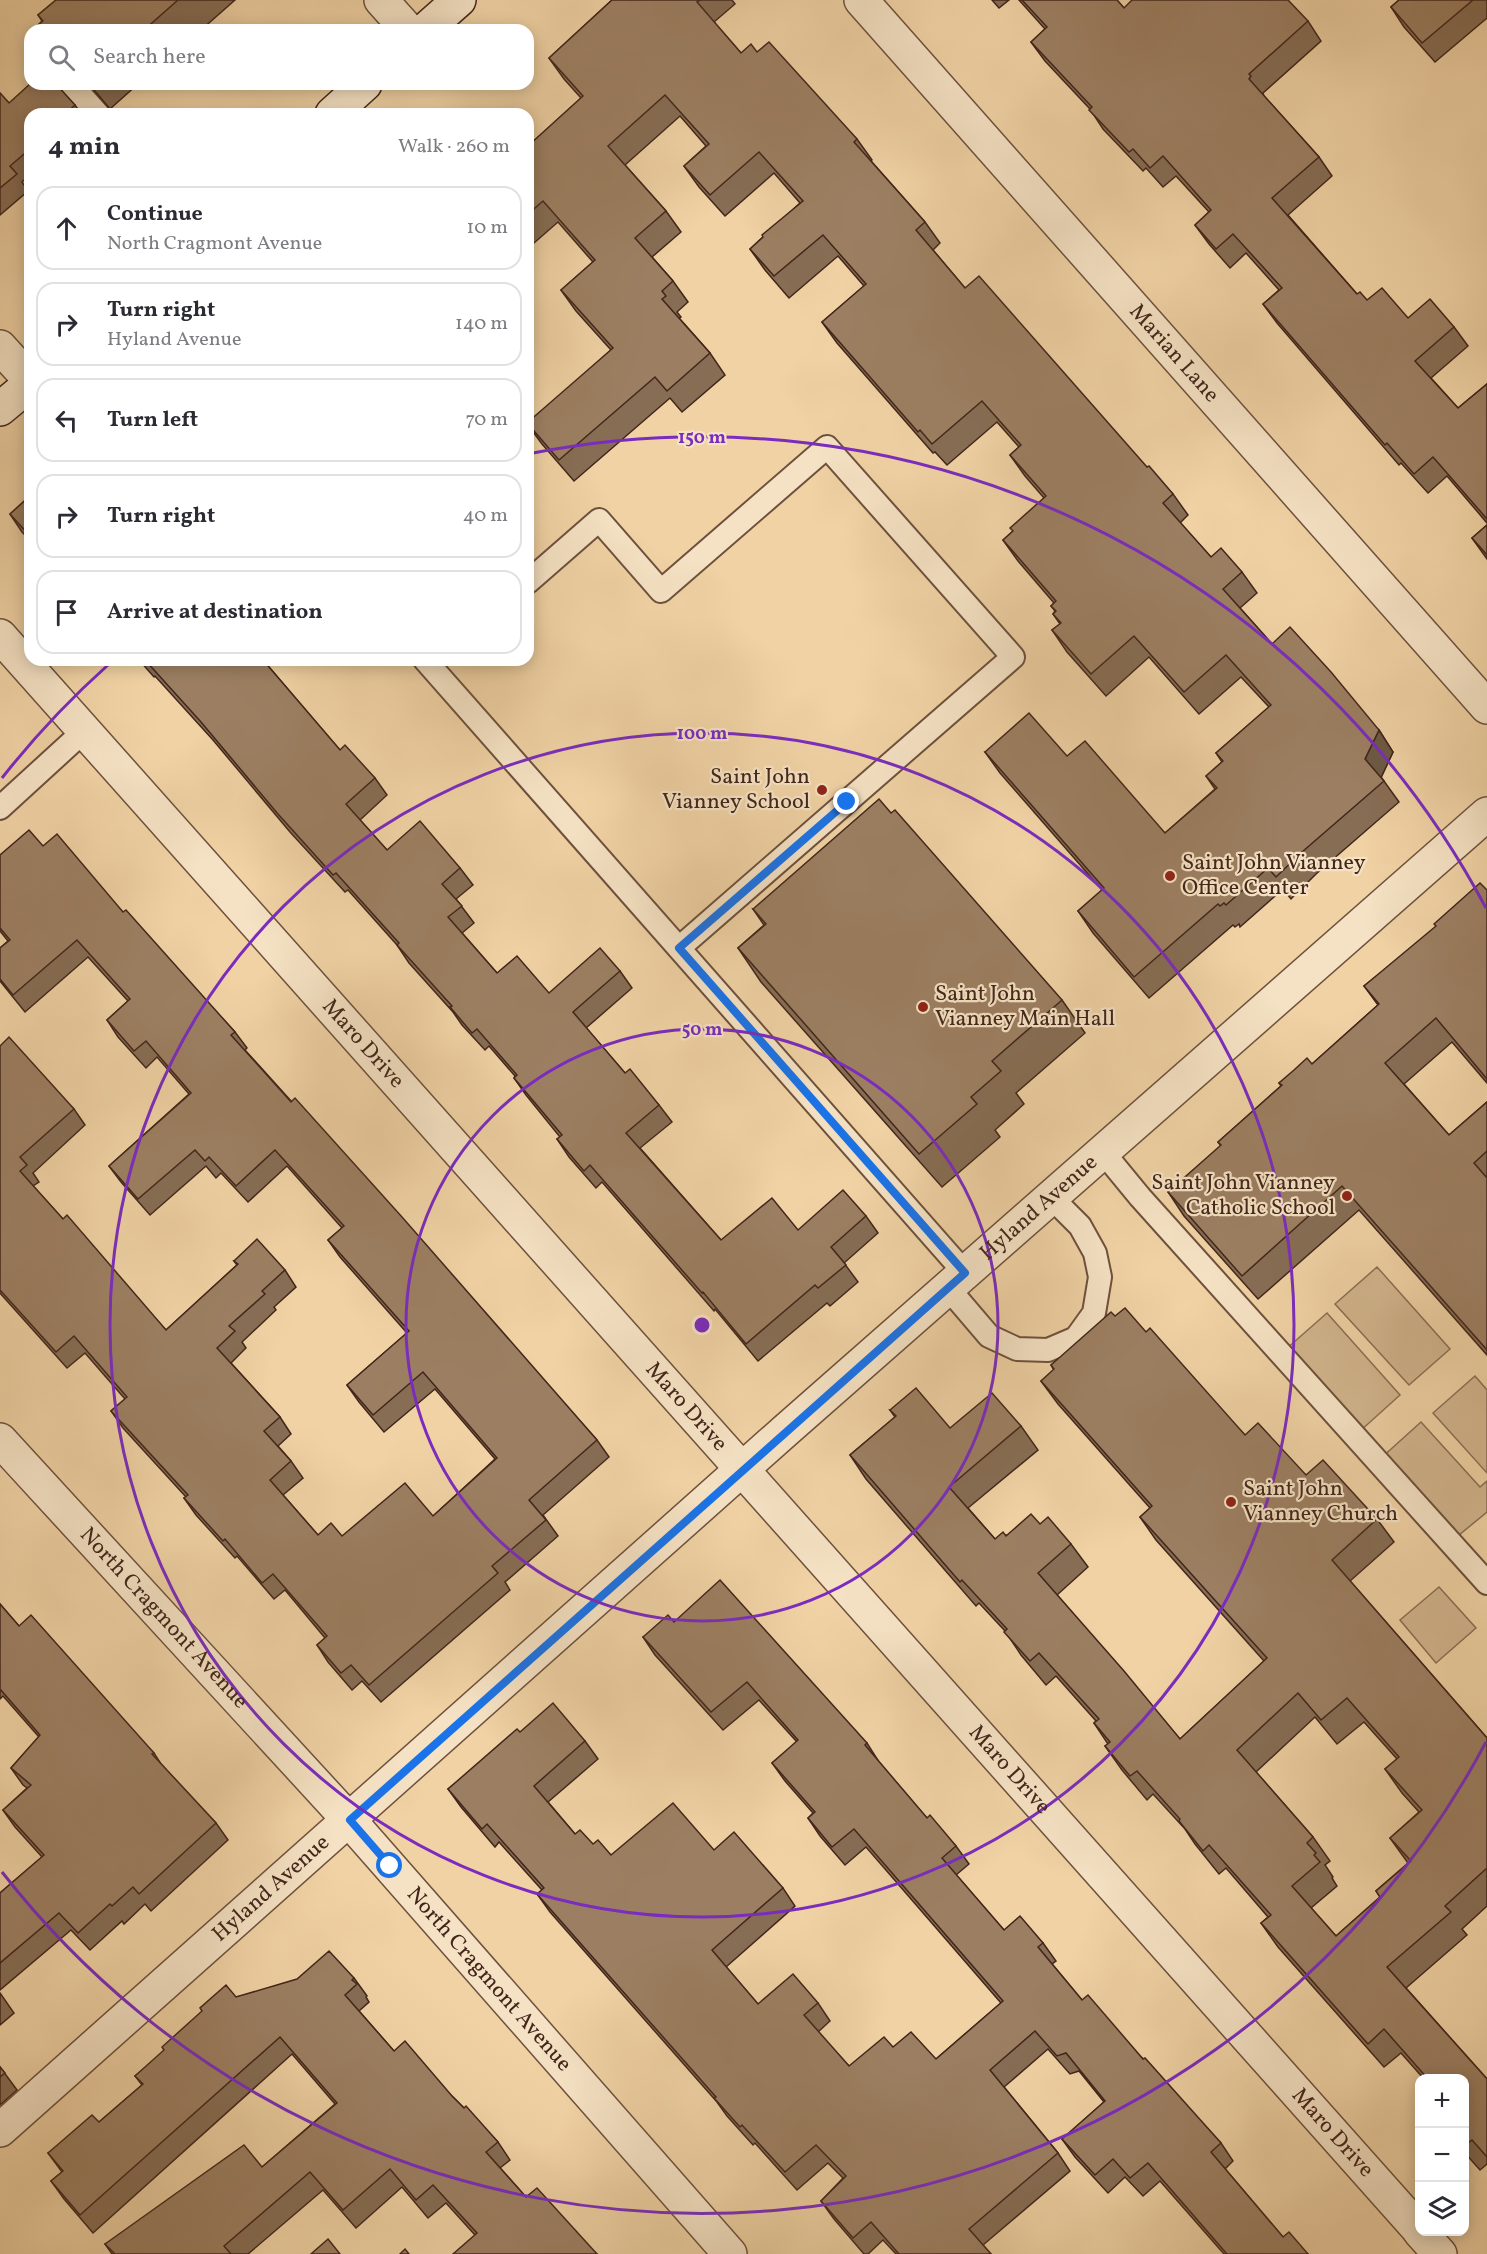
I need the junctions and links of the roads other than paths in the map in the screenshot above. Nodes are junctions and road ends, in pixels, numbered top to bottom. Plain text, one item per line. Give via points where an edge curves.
1 (381, 0) edge
2 (459, 0) edge
3 (861, 0) edge
4 (403, 24) edge
5 (432, 24) edge
6 (76, 90) edge
7 (358, 90) edge
8 (93, 108) edge
9 (339, 108) edge
10 (0, 347) edge
11 (24, 375) edge
12 (24, 388) edge
13 (0, 410) edge
14 (534, 577) edge
15 (0, 636) edge
16 (24, 663) edge
17 (27, 666) edge
18 (435, 666) edge
19 (1487, 707) edge
20 (84, 731) junction
21 (0, 808) edge
22 (1487, 814) edge
23 (679, 948) junction
24 (1103, 1152) junction
25 (1051, 1197) junction
26 (956, 1280) junction
27 (0, 1440) edge
28 (742, 1469) junction
29 (1487, 1583) edge
30 (350, 1820) junction
31 (0, 2130) edge
32 (1415, 2225) edge
33 (1424, 2236) edge
34 (730, 2254) edge
35 (1440, 2254) edge

1 - 4 street
2 - 5 street
3 - 19 street, Marian Lane
6 - 8 lane
7 - 9 street
10 - 11 street
12 - 13 street
14 - 23 lane via 599,520 661,591 827,447 1013,657
15 - 16 street, Maro Drive
17 - 20 street, Maro Drive
18 - 23 lane
20 - 21 lane
20 - 28 street, Maro Drive
22 - 24 street, Hyland Avenue
23 - 26 lane
24 - 25 street, Hyland Avenue
24 - 29 lane
25 - 26 street, Hyland Avenue
25 - 26 lane via 1080,1226 1095,1252 1100,1277 1094,1313 1076,1338 1048,1350 1017,1349 989,1336
26 - 28 street, Hyland Avenue
27 - 30 street, North Cragmont Avenue
28 - 30 street, Hyland Avenue
28 - 32 street, Maro Drive
30 - 31 street, Hyland Avenue
30 - 34 street, North Cragmont Avenue
33 - 35 street, Maro Drive

